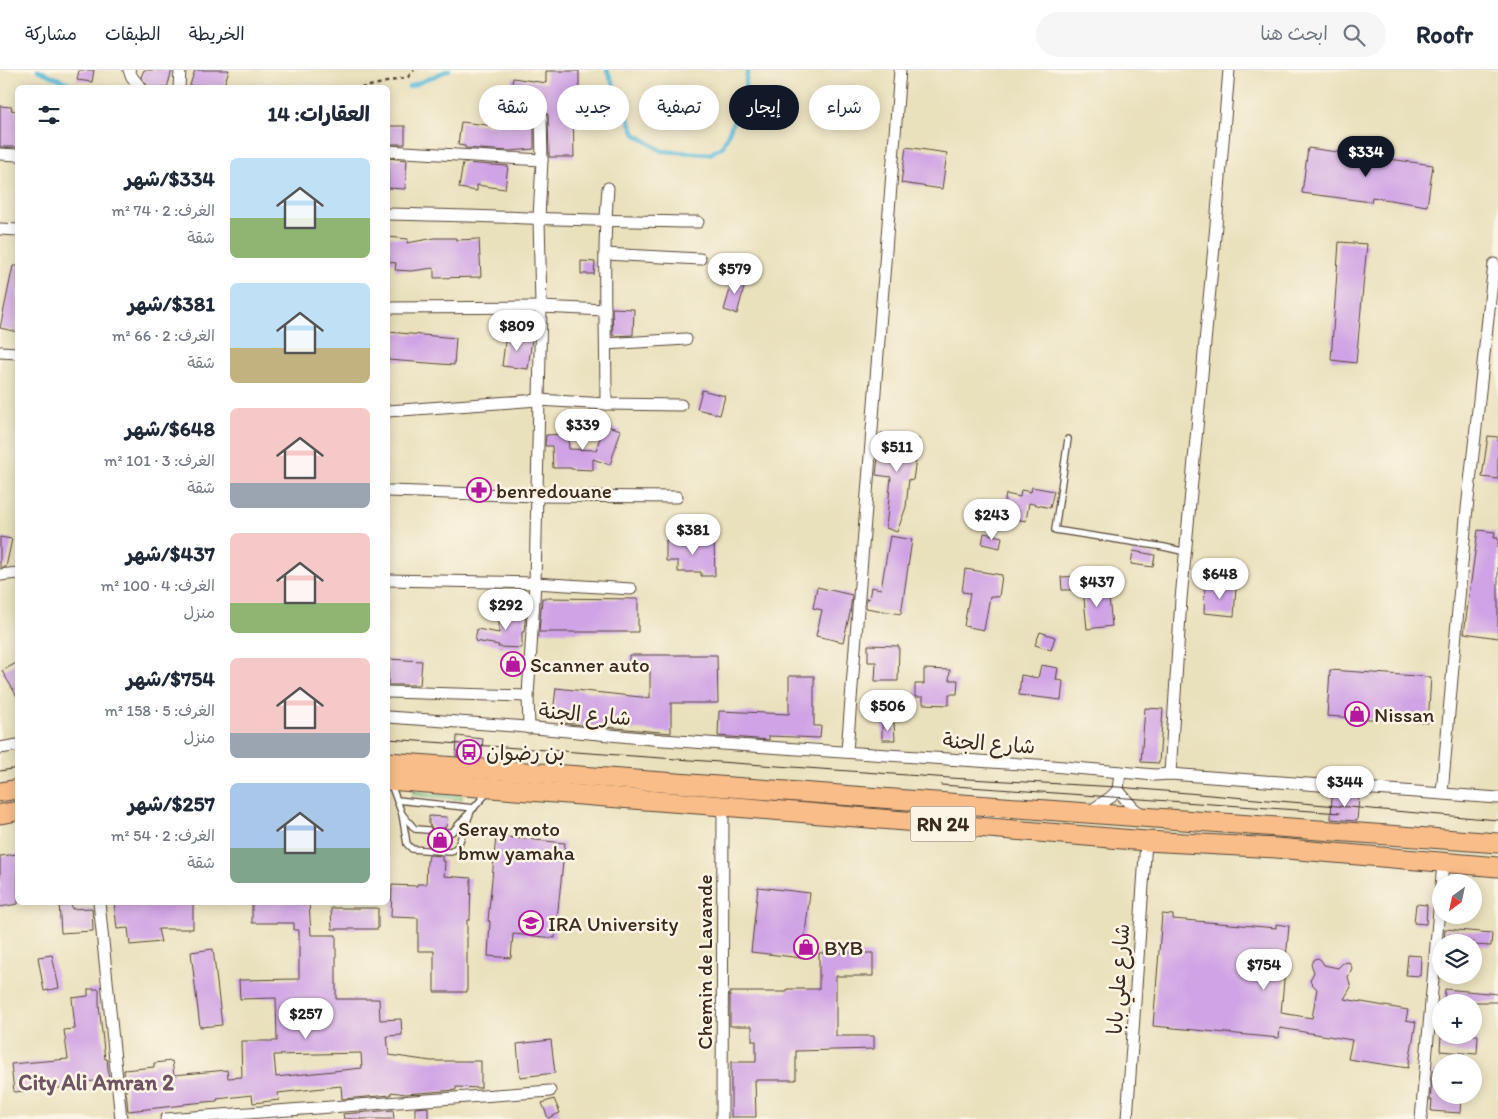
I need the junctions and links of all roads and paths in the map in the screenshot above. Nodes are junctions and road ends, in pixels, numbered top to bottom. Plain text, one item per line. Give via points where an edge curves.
1 (129, 70) edge
2 (180, 70) edge
3 (414, 70) edge
4 (900, 70) edge
5 (1229, 70) edge
6 (139, 85) edge
7 (179, 85) edge
8 (374, 85) edge
9 (541, 130) edge
10 (390, 151) edge
11 (0, 154) edge
12 (15, 155) edge
13 (542, 160) junction
14 (608, 188) dead end
15 (390, 214) edge
16 (538, 218) junction
17 (606, 221) junction
18 (698, 222) dead end
19 (0, 229) edge
20 (15, 230) edge
21 (605, 254) junction
22 (700, 259) dead end
23 (1494, 264) dead end
24 (541, 307) junction
25 (390, 308) edge
26 (605, 310) junction
27 (686, 339) dead end
28 (606, 344) junction
29 (0, 352) edge
30 (15, 353) edge
31 (538, 400) junction
32 (606, 404) junction
33 (681, 405) dead end
34 (390, 411) edge
35 (1068, 439) dead end
36 (390, 492) edge
37 (536, 496) junction
38 (677, 497) dead end
39 (1186, 552) junction
40 (15, 573) edge
41 (0, 575) edge
42 (390, 580) edge
43 (534, 583) junction
44 (630, 589) dead end
45 (390, 692) edge
46 (528, 696) junction
47 (390, 717) edge
48 (529, 728) junction
49 (15, 746) edge
50 (0, 748) edge
51 (847, 751) junction
52 (1120, 772) junction
53 (390, 774) edge
54 (390, 774) edge
55 (1170, 774) junction
56 (390, 780) edge
57 (492, 788) junction
58 (15, 790) edge
59 (1118, 790) junction
60 (0, 792) edge
61 (1442, 794) junction
62 (1498, 798) edge
63 (396, 800) junction
64 (723, 806) junction
65 (472, 810) junction
66 (15, 812) edge
67 (1090, 812) junction
68 (0, 814) edge
69 (402, 814) junction
70 (1149, 817) junction
71 (428, 830) dead end
72 (446, 832) dead end
73 (1146, 841) junction
74 (1498, 842) edge
75 (1443, 863) junction
76 (1498, 867) edge
77 (99, 905) edge
78 (550, 1091) dead end
79 (206, 1118) edge
80 (121, 1119) edge
81 (166, 1119) edge
82 (722, 1119) edge
83 (1127, 1119) edge
84 (1420, 1119) edge

1 - 6 street
2 - 7 street
3 - 8 path via 408,77
4 - 51 street
5 - 39 street
9 - 13 street
10 - 13 street
11 - 12 street
13 - 16 street
14 - 17 street
15 - 16 street
16 - 17 street
16 - 24 street
17 - 18 street
17 - 21 street
19 - 20 street
21 - 22 street
21 - 26 street
23 - 61 street via 1466,518
24 - 25 street
24 - 26 street
24 - 31 street
26 - 28 street
27 - 28 street
28 - 32 street
29 - 30 street
31 - 32 street
31 - 34 street
31 - 37 street
32 - 33 street
35 - 39 lane via 1055,530
36 - 37 street
37 - 38 street
37 - 43 street
39 - 55 street
40 - 41 street
42 - 43 street
43 - 44 street
43 - 46 street
45 - 46 street
46 - 48 street
47 - 48 street, شارع الجنة
48 - 51 street, شارع الجنة
49 - 50 street
51 - 52 street, شارع الجنة
52 - 55 street, شارع الجنة
52 - 59 street
53 - 57 main road, RN 24
54 - 67 main road, RN 24
55 - 61 street, شارع الجنة
56 - 63 lane
57 - 64 main road, RN 24
57 - 65 lane
58 - 60 main road
59 - 67 street
59 - 70 street via 1133,808
61 - 62 street, شارع الجنة
63 - 65 lane
63 - 69 lane
64 - 73 main road, RN 24
64 - 82 street, Chemin de Lavande
65 - 69 lane via 458,846 451,852 412,849 407,844
65 - 72 lane via 452,832
66 - 68 main road
67 - 70 main road, RN 24
69 - 71 lane via 415,829
70 - 74 main road, RN 24
73 - 75 main road, RN 24 via 1276,848
73 - 83 street, شارع علي بابا
75 - 76 main road, RN 24
75 - 84 street
77 - 80 street
78 - 79 street
79 - 81 street

